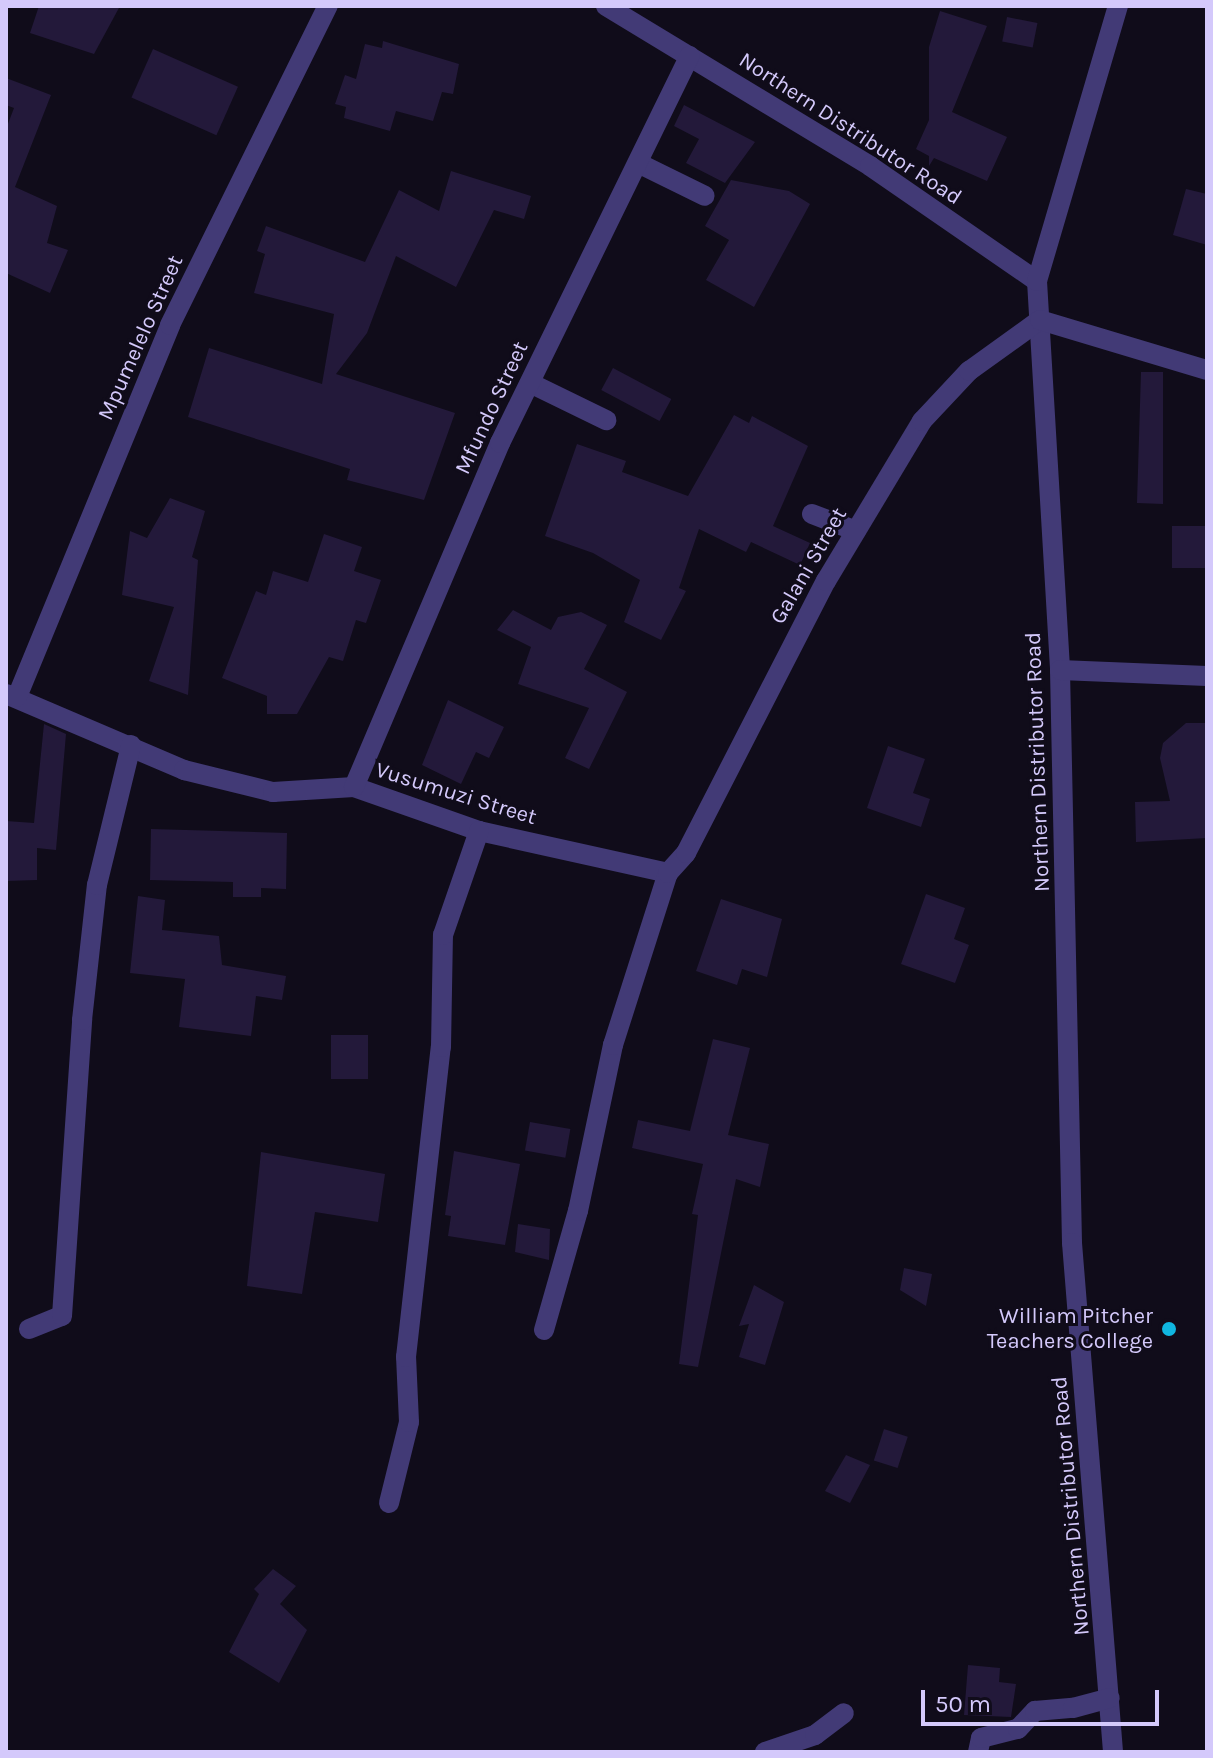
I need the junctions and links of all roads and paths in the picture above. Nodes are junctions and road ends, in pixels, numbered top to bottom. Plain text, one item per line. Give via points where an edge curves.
1 (328, 6) edge
2 (606, 6) edge
3 (1118, 6) edge
4 (690, 56) junction
5 (640, 164) junction
6 (705, 196) dead end
7 (1037, 281) junction
8 (1040, 320) junction
9 (1207, 370) edge
10 (530, 383) junction
11 (606, 420) dead end
12 (812, 514) dead end
13 (856, 531) junction
14 (1060, 670) junction
15 (1207, 676) edge
16 (12, 696) edge
17 (131, 745) junction
18 (354, 787) junction
19 (479, 831) junction
20 (668, 873) junction
21 (29, 1329) dead end
22 (544, 1330) dead end
23 (389, 1503) dead end
24 (1110, 1698) junction
25 (844, 1713) dead end
26 (765, 1752) edge
27 (978, 1752) edge
28 (1113, 1752) edge

1 - 16 street, Mpumelelo Street via 170,325
2 - 4 street, Northern Distributor Road
3 - 7 street
4 - 5 street, Mfundo Street
4 - 7 street, Northern Distributor Road via 870,166
5 - 6 street
5 - 10 street, Mfundo Street
7 - 8 street, Northern Distributor Road
8 - 9 street
8 - 13 street, Galani Street via 969,371 922,421
8 - 14 street, Northern Distributor Road
10 - 11 street
10 - 18 street, Mfundo Street
12 - 13 street
13 - 20 street, Galani Street via 737,747 686,853
14 - 15 street
14 - 24 street, Northern Distributor Road via 1072,1243
16 - 17 street, Vusumuzi Street
17 - 18 street, Vusumuzi Street via 184,770 273,792
17 - 21 street via 97,885 82,1020 62,1316
18 - 19 street, Vusumuzi Street
19 - 20 street, Vusumuzi Street
19 - 23 street via 443,935 441,1047 406,1357 409,1422
20 - 22 street, Galani Street via 613,1045 578,1211
24 - 27 street via 1035,1711 1018,1729 981,1738
24 - 28 street, Northern Distributor Road
25 - 26 street via 815,1735

